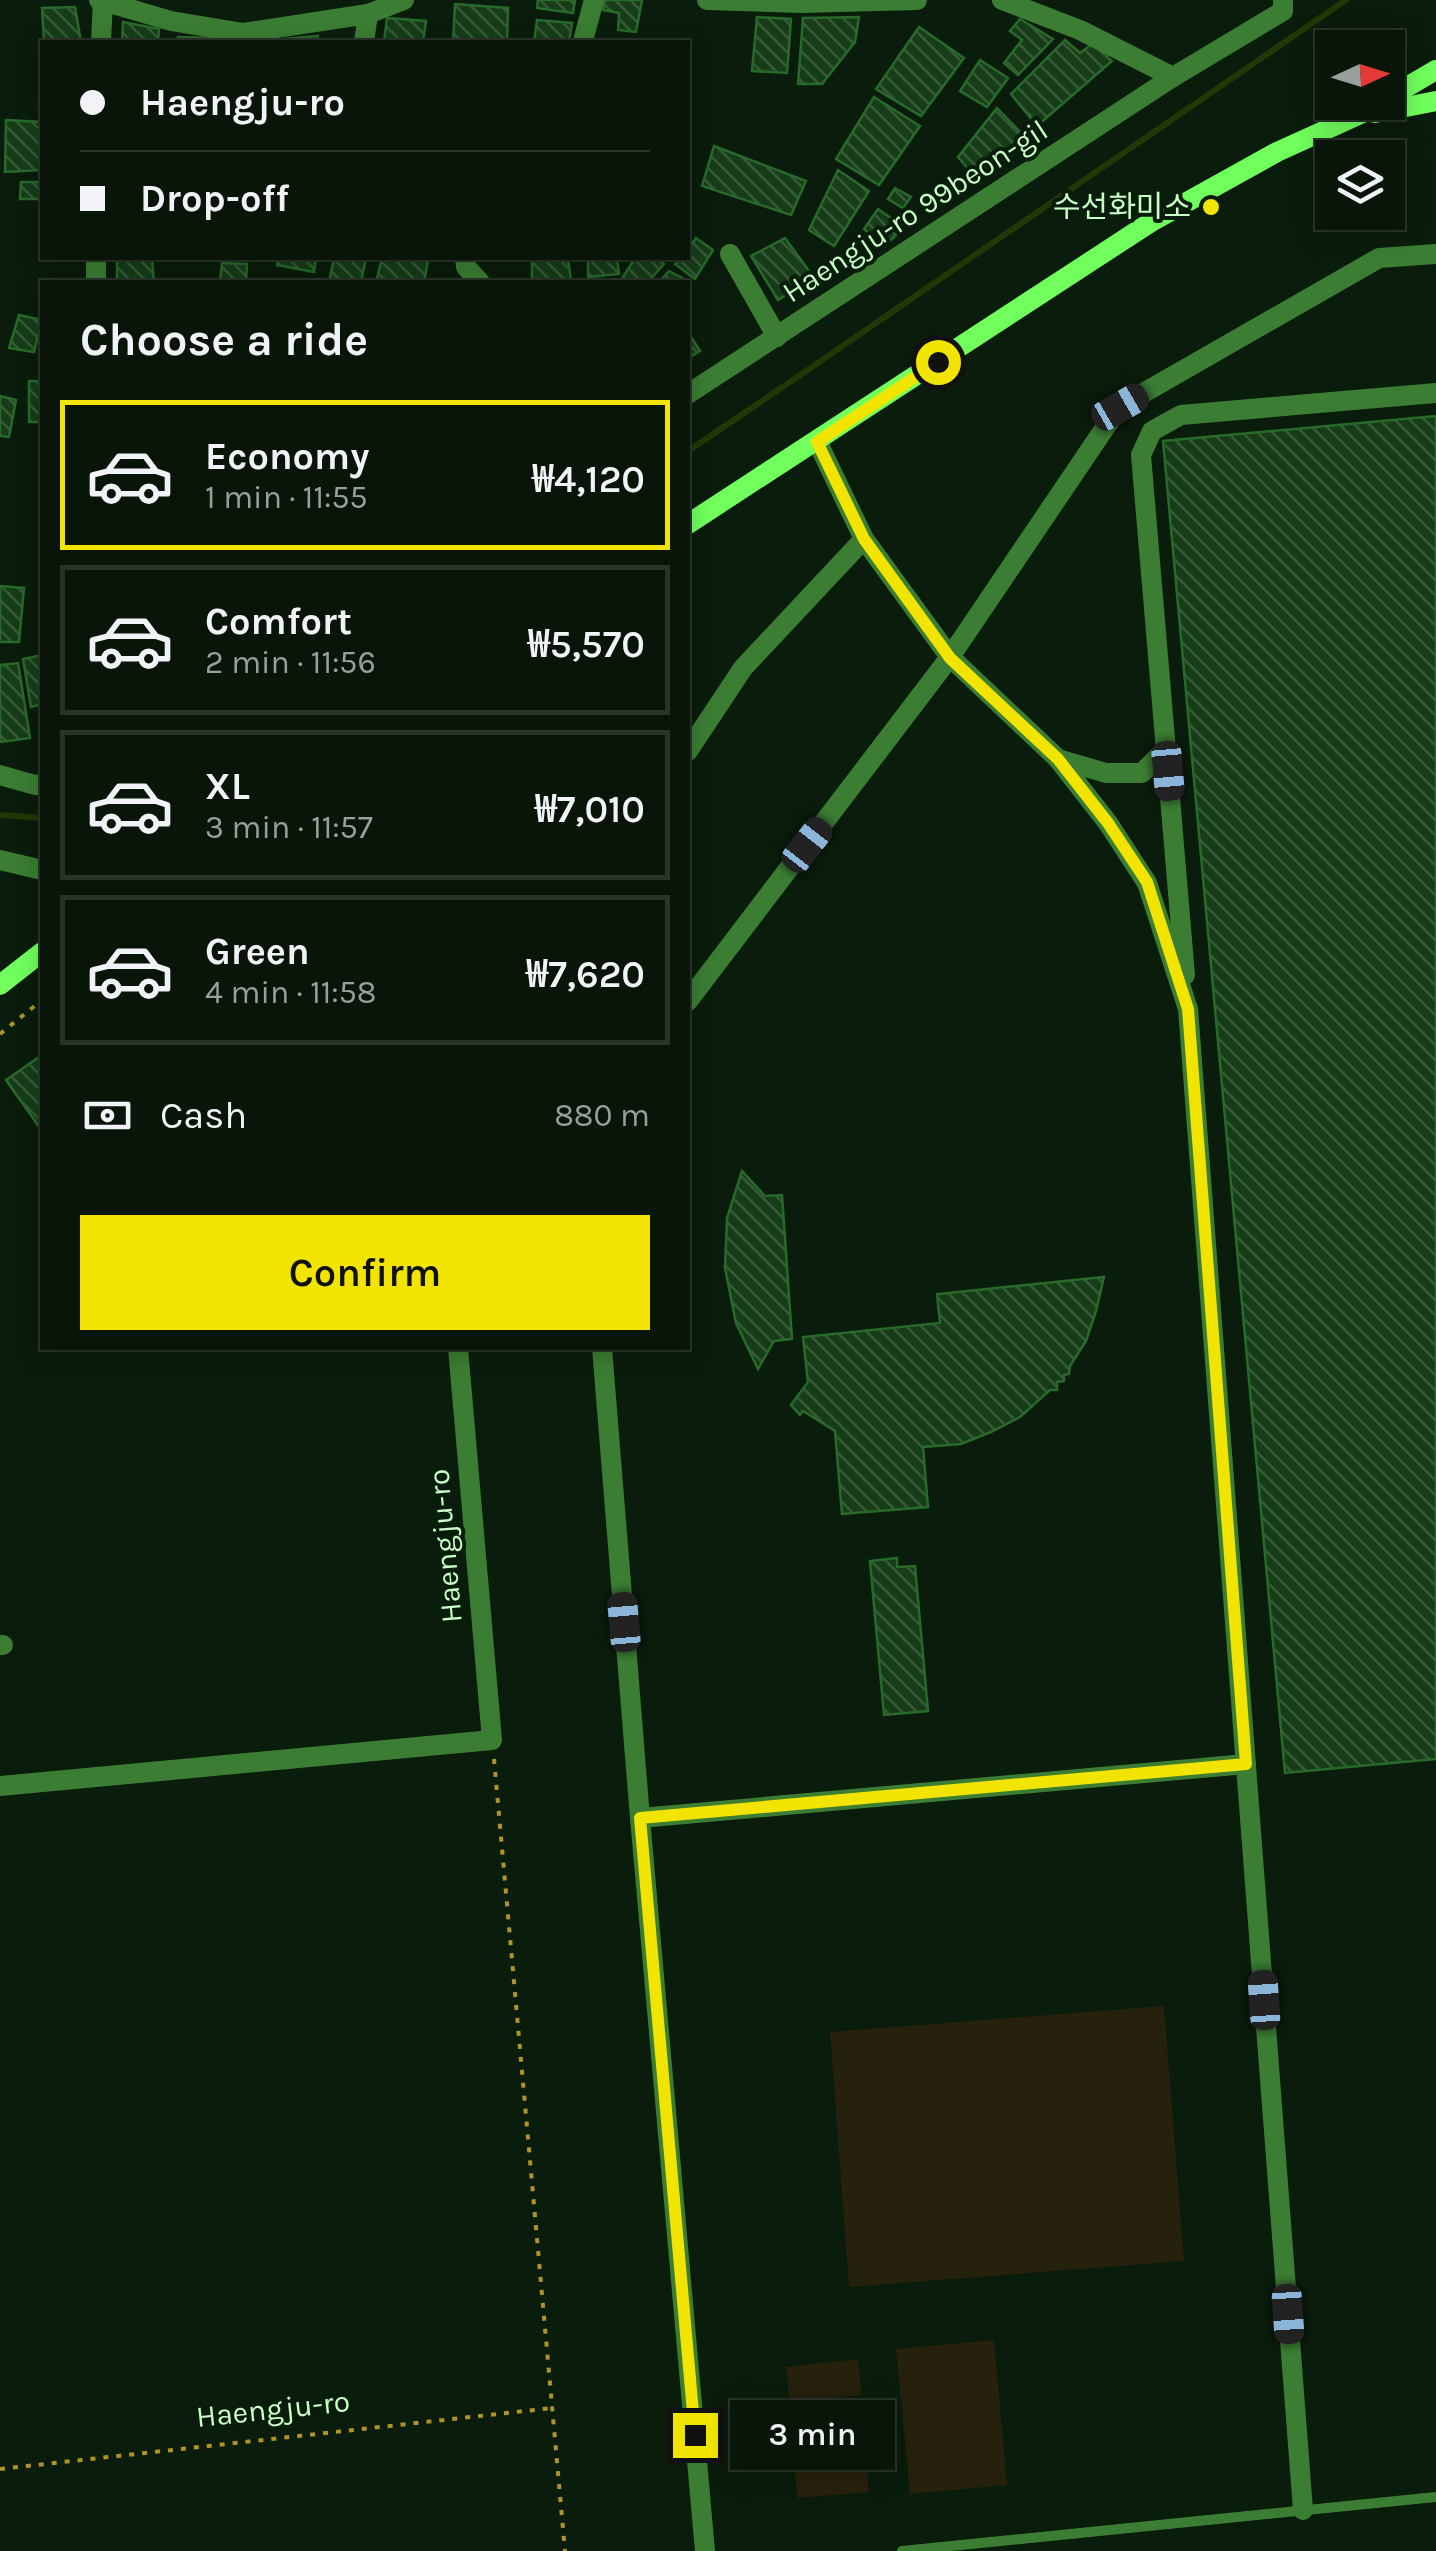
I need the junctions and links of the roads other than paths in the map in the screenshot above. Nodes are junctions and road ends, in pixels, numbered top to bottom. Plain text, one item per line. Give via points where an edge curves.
1 (102, 0) edge
2 (404, 0) edge
3 (594, 0) edge
4 (707, 0) edge
5 (917, 0) edge
6 (1002, 0) edge
7 (1288, 4) edge
8 (368, 14) junction
9 (584, 37) dead end
10 (243, 38) edge
11 (101, 40) edge
12 (364, 40) edge
13 (1436, 70) edge
14 (1174, 77) junction
15 (1436, 80) edge
16 (1405, 89) edge
17 (1405, 93) edge
18 (1436, 100) edge
19 (1405, 107) edge
20 (1348, 120) edge
21 (730, 254) dead end
22 (1436, 254) edge
23 (465, 260) edge
24 (478, 280) edge
25 (777, 337) junction
26 (1436, 392) edge
27 (690, 393) edge
28 (817, 442) junction
29 (690, 523) edge
30 (864, 539) junction
31 (950, 658) junction
32 (690, 748) edge
33 (1166, 749) junction
34 (1058, 759) junction
35 (0, 774) edge
36 (40, 784) edge
37 (0, 860) edge
38 (40, 870) edge
39 (40, 954) edge
40 (0, 986) edge
41 (690, 998) edge
42 (1188, 1009) junction
43 (458, 1350) edge
44 (602, 1350) edge
45 (1246, 1764) junction
46 (0, 1786) edge
47 (640, 1818) junction
48 (1436, 2497) edge
49 (1303, 2510) junction
50 (705, 2551) edge
51 (902, 2551) edge

1 - 10 street
1 - 11 street
2 - 8 street
3 - 9 street
4 - 5 street
6 - 14 street
7 - 14 street, Haengju-ro 99beon-gil
8 - 10 street
8 - 12 street
13 - 16 main road
14 - 25 street, Haengju-ro 99beon-gil
15 - 17 main road
18 - 19 main road
20 - 28 main road via 1151,222
21 - 25 street
22 - 31 street via 1379,258 1120,407
23 - 24 street
25 - 27 street, Haengju-ro 99beon-gil
26 - 33 street via 1182,414 1152,431 1141,456
28 - 29 main road
28 - 30 street
30 - 31 street
30 - 32 street via 743,668
31 - 34 street
31 - 41 street
33 - 34 street via 1142,773 1106,773
33 - 42 street
34 - 42 street via 1147,882
35 - 36 street
37 - 38 street
39 - 40 main road
42 - 45 street
43 - 46 street, Haengju-ro via 492,1740
44 - 47 street
45 - 47 street
45 - 49 street
47 - 50 street
48 - 49 lane
49 - 51 lane

